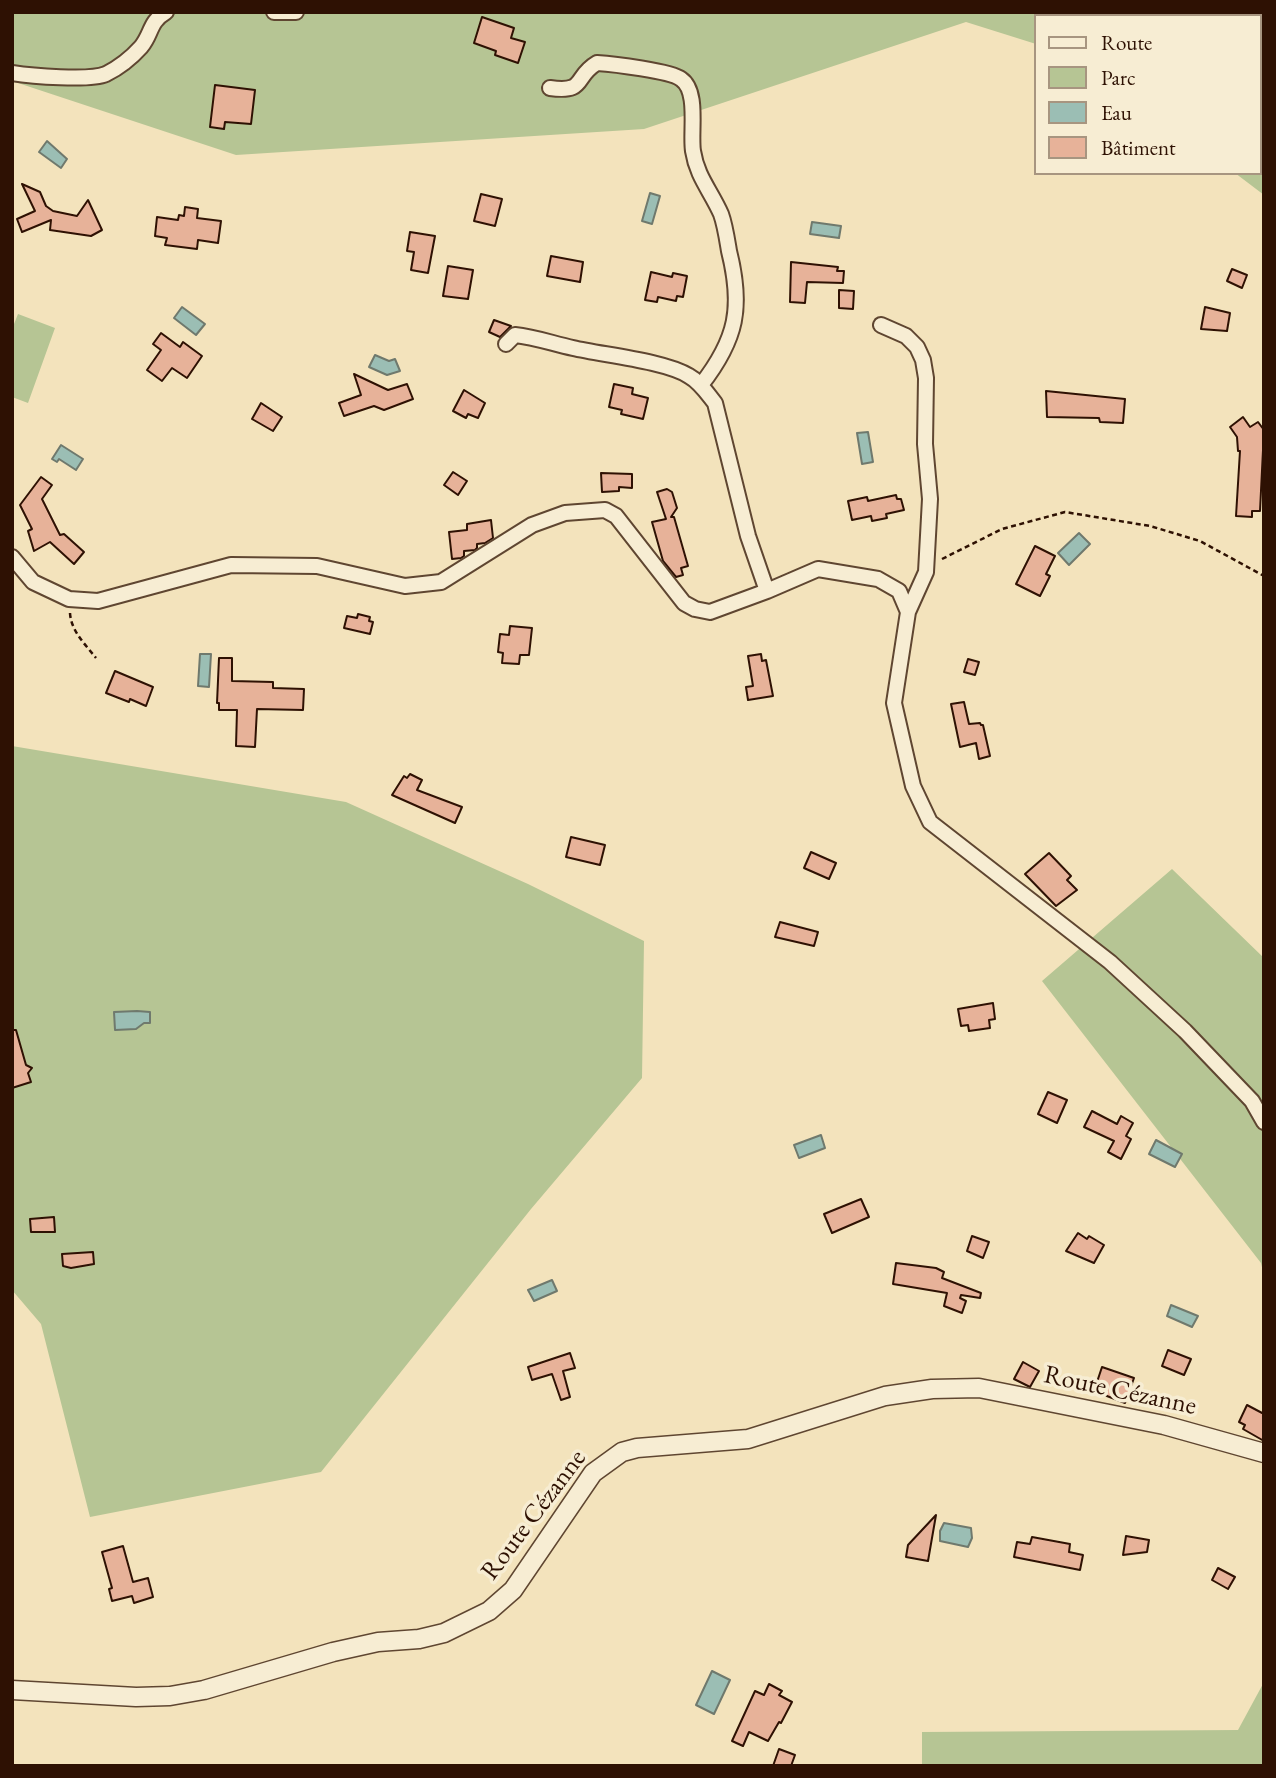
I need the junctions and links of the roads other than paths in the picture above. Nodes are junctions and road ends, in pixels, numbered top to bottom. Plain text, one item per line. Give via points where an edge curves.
1 (166, 12) edge
2 (274, 12) edge
3 (296, 12) edge
4 (12, 73) edge
5 (550, 88) dead end
6 (881, 325) dead end
7 (506, 344) dead end
8 (701, 385) junction
9 (12, 557) edge
10 (767, 591) junction
11 (908, 612) junction
12 (1264, 1122) edge
13 (1264, 1453) edge
14 (12, 1690) edge

1 - 4 street via 155,18 142,45 104,75
2 - 3 street
5 - 8 street via 567,90 597,63 670,74 688,88 693,151 700,179 721,215 737,310 729,344
6 - 11 street via 906,336 917,347 926,379 930,499 926,572
7 - 8 street via 515,335 525,336 668,368
8 - 10 street via 715,403 748,536
9 - 10 street via 33,582 69,599 97,601 230,565 317,566 405,586 441,582 532,525 565,513 605,510 616,516 684,603 695,609 710,612
10 - 11 street via 818,569 878,579 899,591
11 - 12 street via 894,703 912,786 930,822 1110,962 1185,1031 1251,1101
13 - 14 street, Route Cézanne via 1164,1425 979,1388 885,1396 748,1439 622,1452 593,1473 513,1590 468,1623 444,1633 333,1652 170,1696

